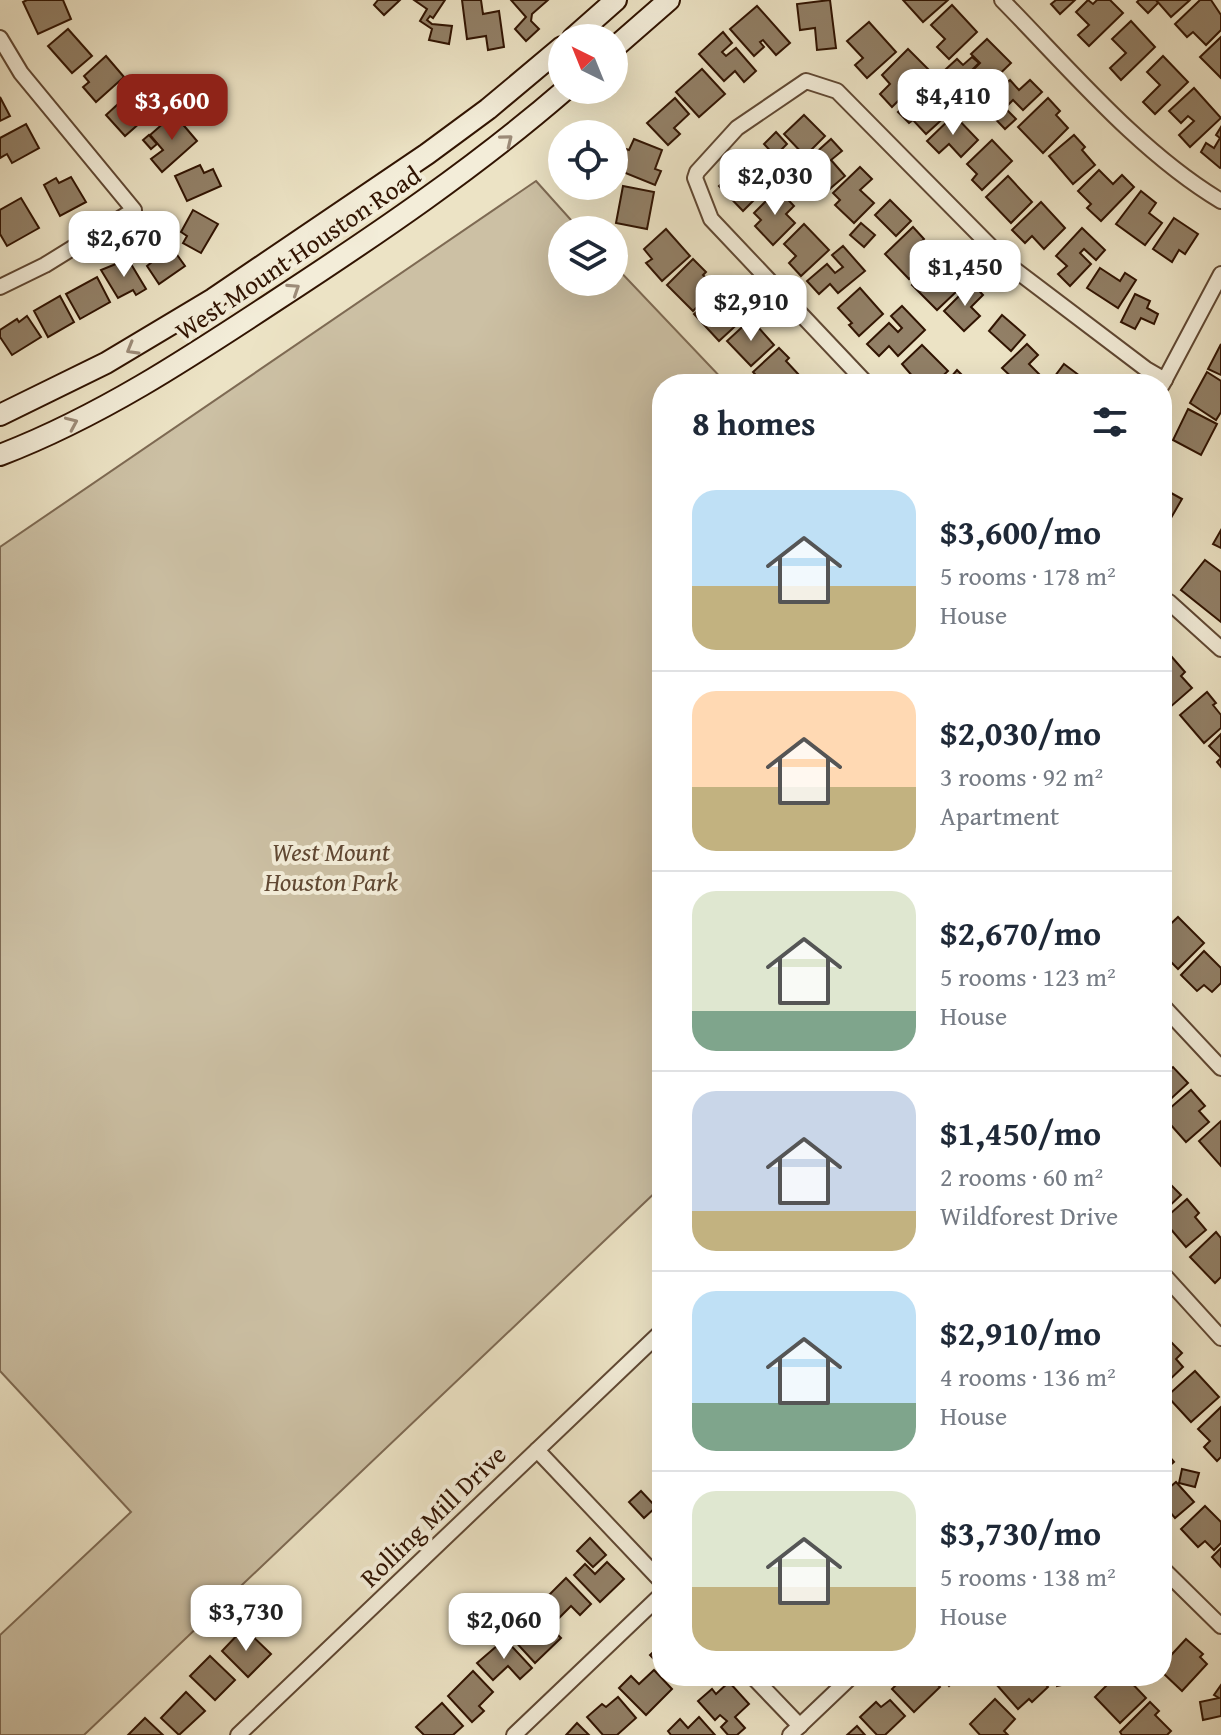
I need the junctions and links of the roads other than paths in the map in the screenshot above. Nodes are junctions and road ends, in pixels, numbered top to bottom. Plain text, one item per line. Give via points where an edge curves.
1 (616, 0) edge
2 (669, 0) edge
3 (1002, 0) edge
4 (589, 24) edge
5 (628, 36) edge
6 (0, 38) edge
7 (548, 59) edge
8 (549, 104) edge
9 (1221, 201) edge
10 (1221, 274) edge
11 (0, 287) edge
12 (858, 374) edge
13 (1152, 374) edge
14 (1169, 374) edge
15 (0, 415) edge
16 (0, 455) edge
17 (1172, 605) edge
18 (1221, 649) edge
19 (1172, 1016) edge
20 (1221, 1068) edge
21 (1172, 1284) edge
22 (1221, 1338) edge
23 (652, 1341) edge
24 (537, 1450) junction
25 (652, 1571) edge
26 (1172, 1578) edge
27 (652, 1604) edge
28 (1221, 1626) edge
29 (760, 1686) edge
30 (841, 1686) edge
31 (795, 1730) edge
32 (238, 1735) edge
33 (514, 1735) edge

1 - 4 main road
2 - 5 main road
3 - 9 street via 1141,140
6 - 11 street via 21,73 134,210
7 -> 15 main road, West Mount Houston Road via 439,145 213,299 106,363
16 -> 8 main road, West Mount Houston Road via 91,415 184,361 449,183
10 - 14 street
12 - 13 street via 711,219 695,178 737,128 806,81 837,91 1010,266
17 - 18 street
19 - 20 street
21 - 22 street
23 - 24 street, Rolling Mill Drive
24 - 25 street
24 - 32 street, Rolling Mill Drive
26 - 28 street
27 - 33 street
29 - 31 street
30 - 31 street

